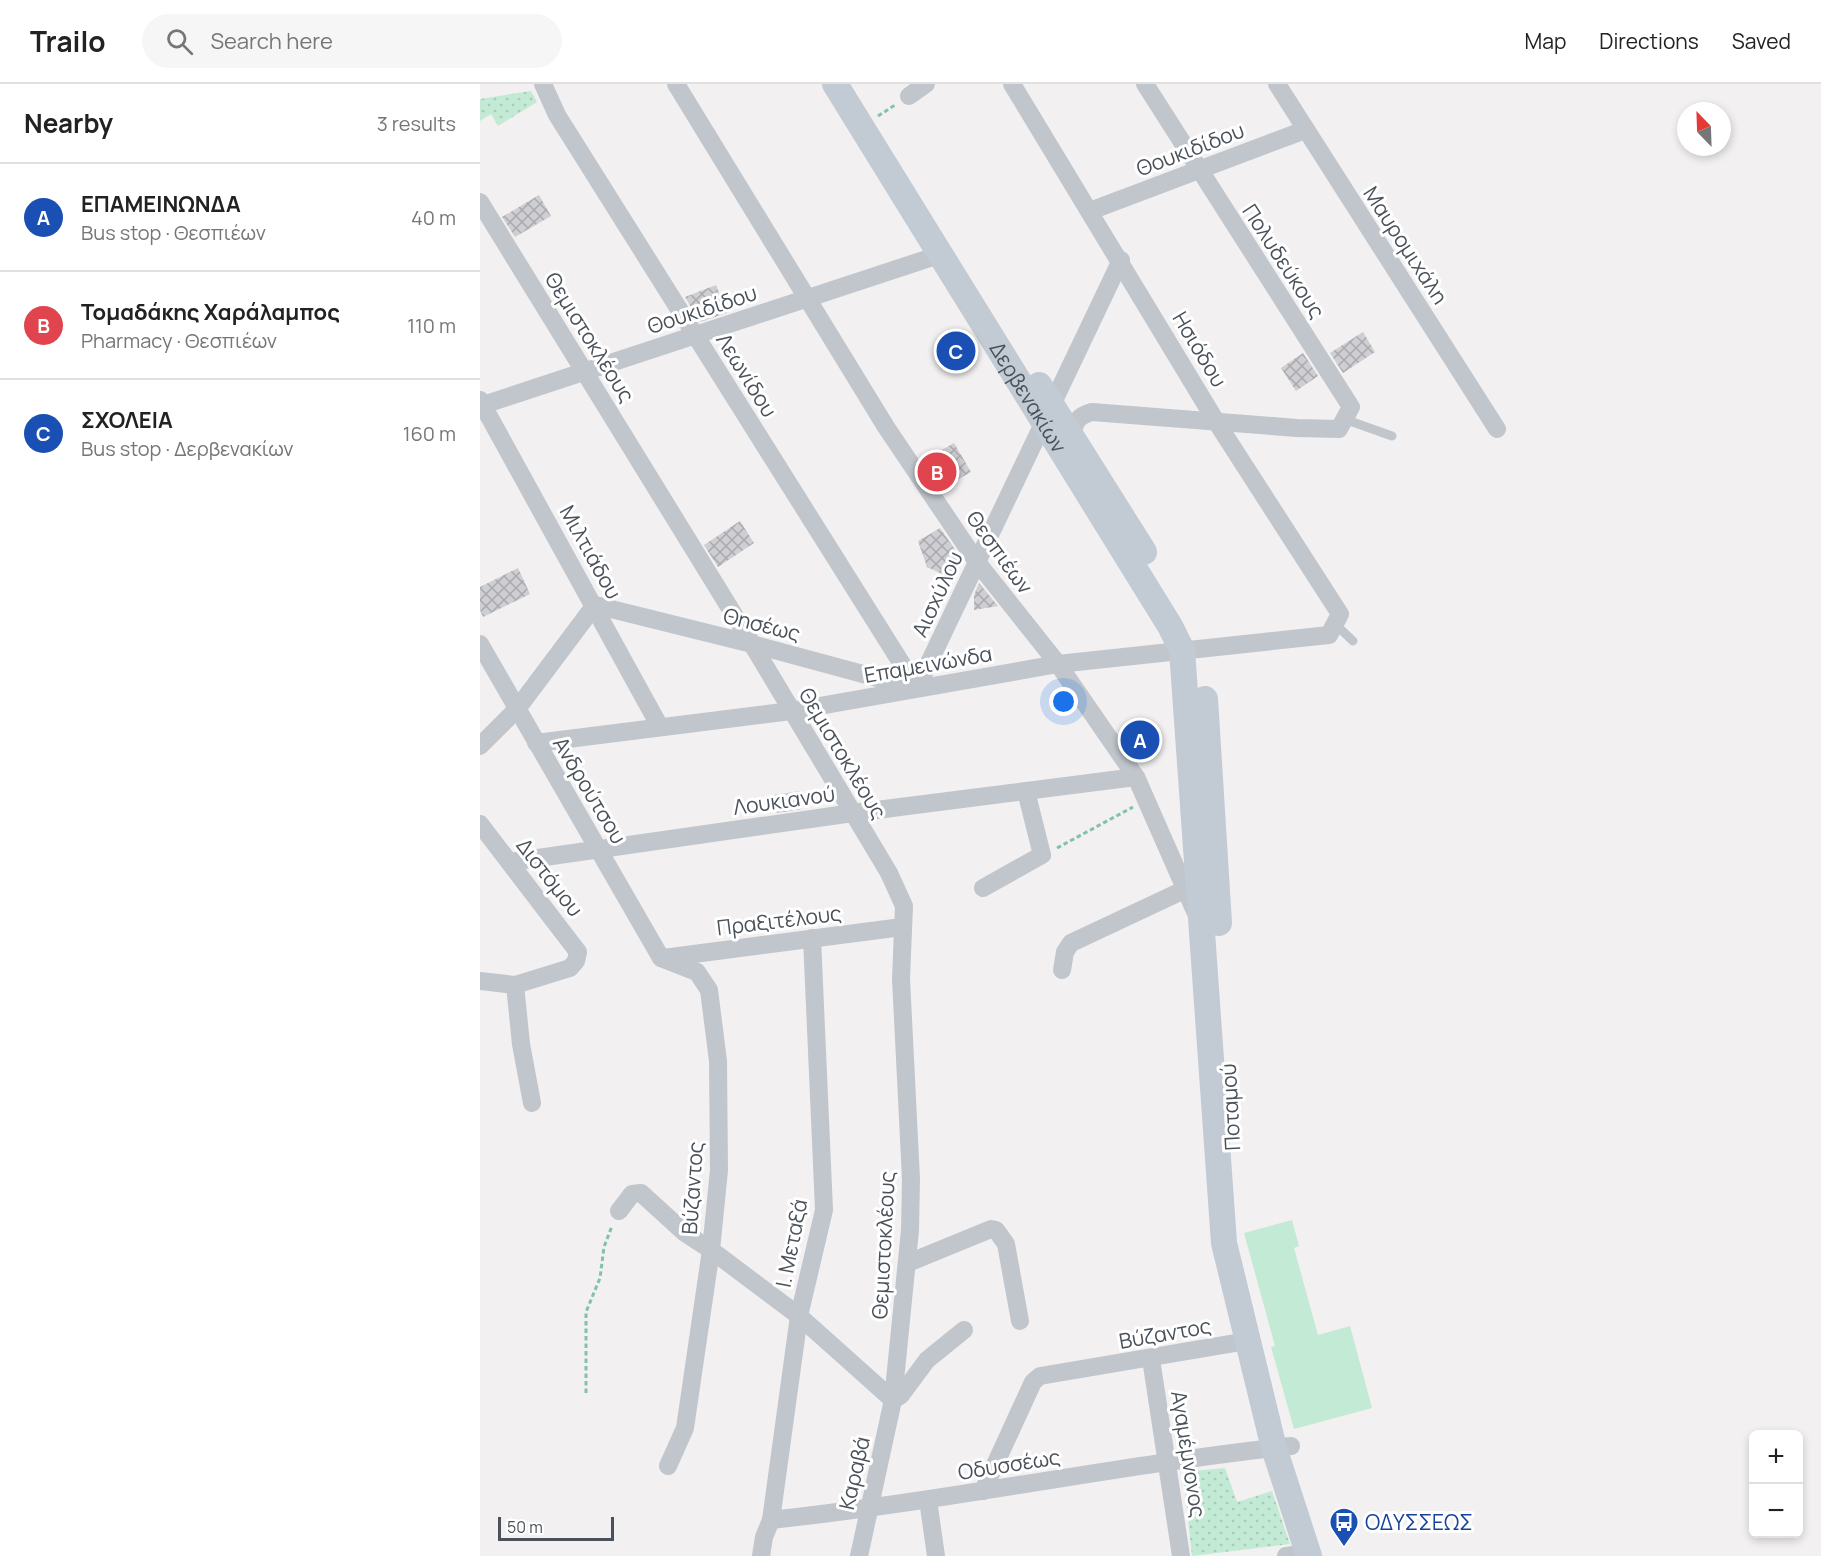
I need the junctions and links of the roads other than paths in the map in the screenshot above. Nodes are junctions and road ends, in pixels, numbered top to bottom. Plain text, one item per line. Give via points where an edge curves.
1 (543, 84) edge
2 (676, 84) edge
3 (835, 84) edge
4 (854, 84) edge
5 (926, 84) edge
6 (1012, 84) edge
7 (1145, 84) edge
8 (1278, 84) edge
9 (909, 96) dead end
10 (1305, 130) junction
11 (1199, 170) junction
12 (480, 202) edge
13 (1090, 211) junction
14 (939, 255) junction
15 (1121, 260) junction
16 (809, 298) junction
17 (695, 335) junction
18 (585, 372) junction
19 (481, 404) edge
20 (1047, 414) junction
21 (1344, 419) junction
22 (1217, 423) junction
23 (1497, 429) dead end
24 (1072, 436) junction
25 (1392, 436) dead end
26 (977, 562) junction
27 (595, 605) junction
28 (1332, 630) junction
29 (1353, 641) dead end
30 (480, 644) edge
31 (752, 644) junction
32 (1191, 649) junction
33 (1058, 664) junction
34 (917, 688) junction
35 (517, 709) junction
36 (790, 711) junction
37 (660, 727) junction
38 (536, 743) junction
39 (480, 746) edge
40 (1136, 777) junction
41 (1026, 791) junction
42 (853, 813) junction
43 (480, 824) edge
44 (599, 848) junction
45 (510, 862) junction
46 (983, 888) dead end
47 (1186, 889) junction
48 (902, 927) junction
49 (1202, 928) junction
50 (812, 938) junction
51 (662, 958) junction
52 (1062, 970) dead end
53 (480, 981) edge
54 (515, 985) junction
55 (532, 1103) dead end
56 (619, 1211) road end
57 (711, 1250) junction
58 (908, 1263) junction
59 (799, 1316) junction
60 (1020, 1321) dead end
61 (964, 1330) dead end
62 (1247, 1341) junction
63 (1151, 1359) junction
64 (893, 1400) junction
65 (1283, 1447) junction
66 (1168, 1462) junction
67 (668, 1467) dead end
68 (983, 1491) junction
69 (928, 1500) junction
70 (868, 1510) junction
71 (771, 1520) junction
72 (1307, 1555) edge
73 (761, 1556) edge
74 (859, 1556) edge
75 (936, 1556) edge
76 (1181, 1556) edge

1 - 17 street, Λεωνίδου via 557,115
2 - 16 street, Θεσπιέων
3 - 14 street, Δερβενακίων
4 - 20 street, Δερβενακίων
5 - 9 street
6 - 13 street, Ησιόδου
7 - 11 street, Πολυδεύκους
8 - 10 street, Μαυρομιχάλη
10 - 11 street, Θουκιδίδου
10 - 23 street, Μαυρομιχάλη
11 - 13 street, Θουκιδίδου
11 - 21 street, Πολυδεύκους via 1351,407
12 - 18 street, Θεμιστοκλέους
13 - 15 street, Ησιόδου
14 - 16 street, Θουκιδίδου
14 - 20 street, Δερβενακίων
15 - 20 street, Αισχύλου
15 - 22 street, Ησιόδου
16 - 17 street, Θουκιδίδου
16 - 26 street, Θεσπιέων via 886,427
17 - 18 street, Θουκιδίδου
17 - 34 street, Λεωνίδου
18 - 19 street, Θουκιδίδου
18 - 31 street, Θεμιστοκλέους
19 - 27 street, Μιλτιάδου
20 - 24 street, Δερβενακίων
20 - 26 street, Αισχύλου
20 - 32 street, Δερβενακίων via 1170,626
21 - 22 street via 1339,429
21 - 25 lane
22 - 24 street via 1092,412 1074,423
22 - 28 street, Ησιόδου via 1340,614
24 - 32 street, Δερβενακίων via 1185,618
26 - 33 street, Θεσπιέων
26 - 34 street, Αισχύλου
27 - 31 street, Θησέως
27 - 35 street
27 - 37 street, Μιλτιάδου
28 - 29 lane
28 - 32 street, Επαμεινώνδα
30 - 35 street, Ανδρούτσου
31 - 34 street, Θησέως
31 - 36 street, Θεμιστοκλέους
32 - 33 street, Επαμεινώνδα
32 - 49 street, Ποταμού
32 - 65 street, Ποταμού via 1209,747 1236,1208
33 - 34 street, Επαμεινώνδα
33 - 40 street, Θεσπιέων
34 - 36 street, Επαμεινώνδα
35 - 38 street, Ανδρούτσου
35 - 39 street
36 - 37 street, Επαμεινώνδα
36 - 42 street, Θεμιστοκλέους
37 - 38 street, Επαμεινώνδα
38 - 44 street, Ανδρούτσου
40 - 41 street, Λουκιανού
40 - 47 street, Θεσπιέων
41 - 42 street, Λουκιανού
41 - 46 street via 1042,855
42 - 44 street, Λουκιανού
42 - 48 street, Θεμιστοκλέους via 898,889 904,906
43 - 45 street, Διστόμου
44 - 45 street, Λουκιανού
44 - 51 street, Ανδρούτσου
45 - 54 street, Διστόμου via 577,949 576,961 567,969
47 - 49 street, Θεσπιέων
47 - 52 street via 1071,944 1065,952
48 - 50 street, Πραξιτέλους
48 - 58 street, Θεμιστοκλέους via 911,1194
49 - 62 street, Ποταμού via 1222,1228
50 - 51 street, Πραξιτέλους
50 - 59 street, Ι. Μεταξά via 824,1210
51 - 57 street, Βύζαντος via 697,972 710,990 718,1083 718,1177
53 - 54 street
54 - 55 street
56 - 57 street via 632,1194 642,1193 685,1233
57 - 59 street, Βύζαντος
57 - 67 street via 685,1428
58 - 60 street via 991,1229 997,1230 1006,1244
58 - 64 street, Θεμιστοκλέους
59 - 64 street, Βύζαντος
59 - 71 street, Ι. Μεταξά
61 - 64 street via 927,1360
62 - 63 street, Βύζαντος
62 - 65 street, Ποταμού
63 - 66 street, Αγαμέμνονος
63 - 68 street, Βύζαντος via 1040,1376 1033,1382
64 - 70 street, Καραβά
65 - 66 street, Οδυσσέως
65 - 72 street, Ποταμού
66 - 68 street, Οδυσσέως
66 - 76 street, Αγαμέμνονος
68 - 69 street, Οδυσσέως
69 - 70 street, Οδυσσέως
69 - 75 street
70 - 71 street, Οδυσσέως
70 - 74 street, Καραβά
71 - 73 street

